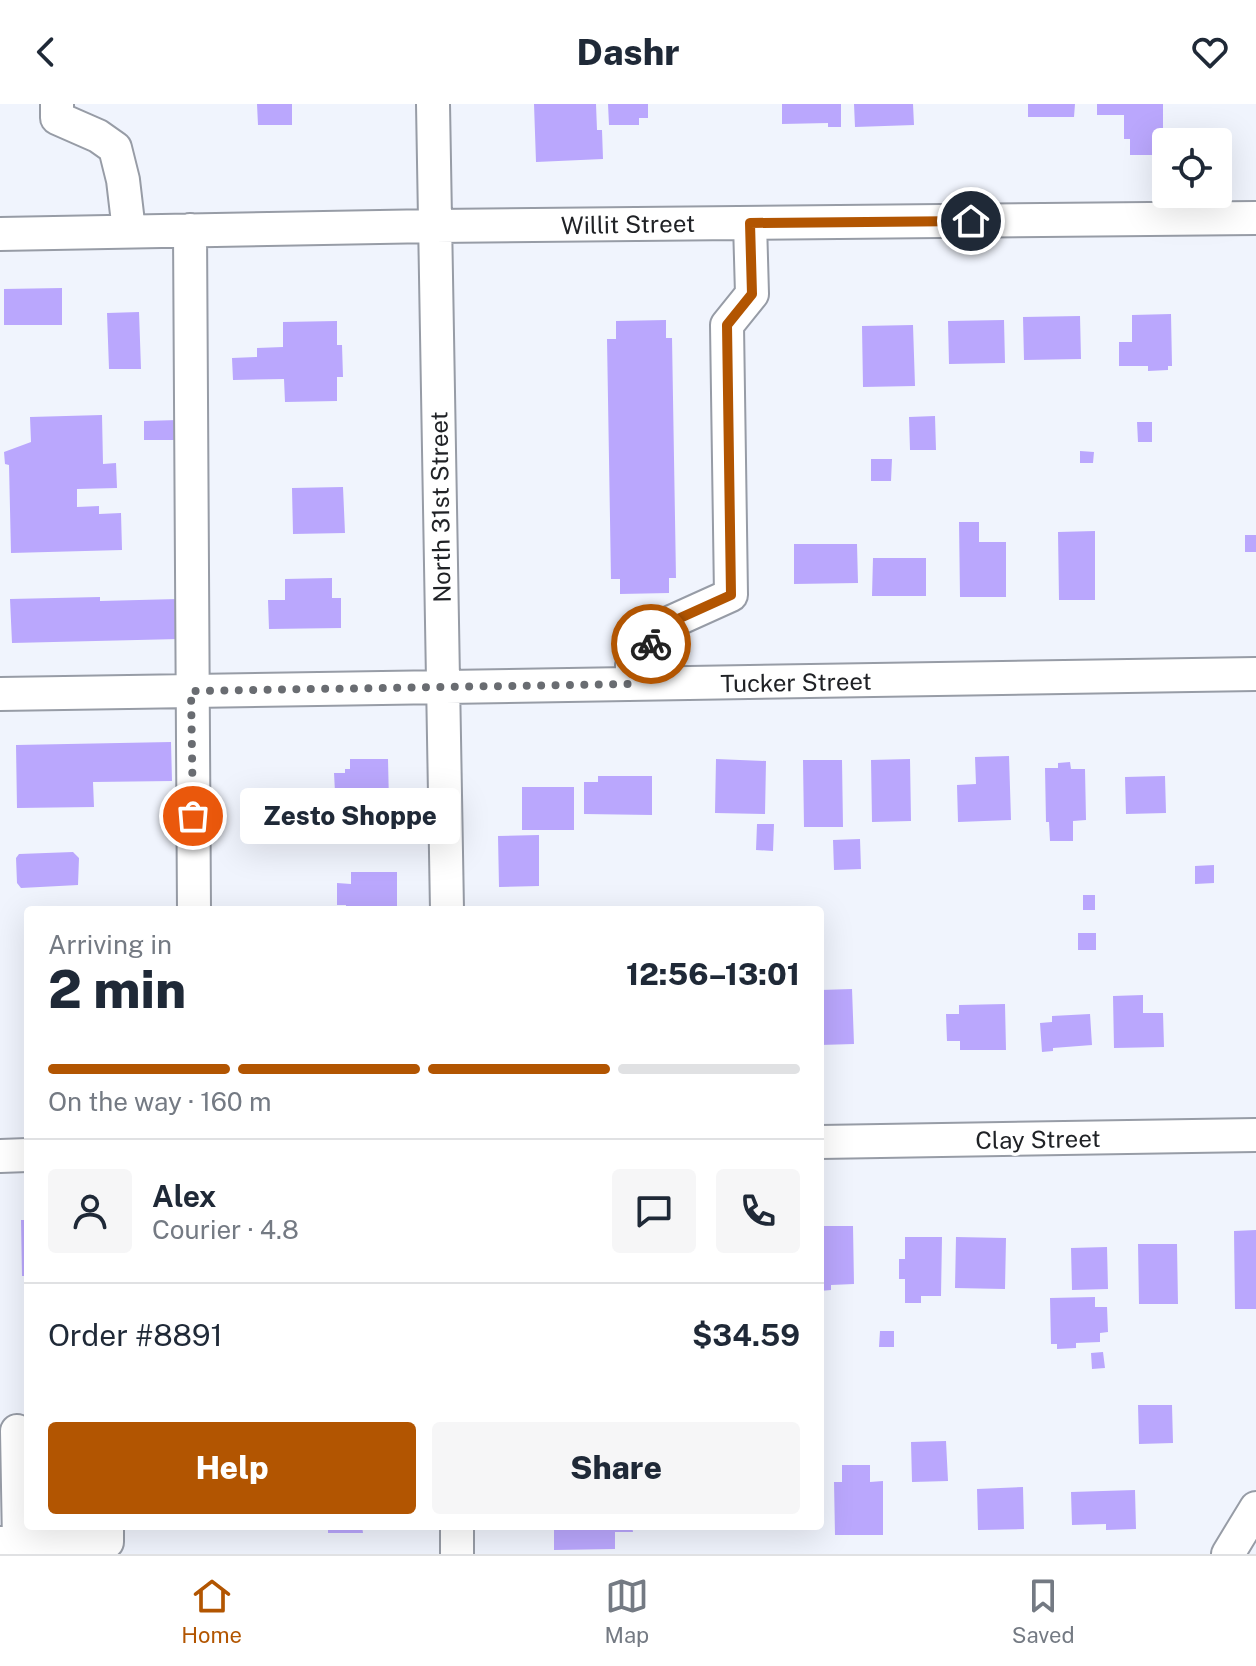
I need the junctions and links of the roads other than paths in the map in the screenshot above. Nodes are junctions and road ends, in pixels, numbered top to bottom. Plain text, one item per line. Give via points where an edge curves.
1 (57, 104) edge
2 (433, 104) edge
3 (1256, 218) edge
4 (750, 223) junction
5 (435, 226) junction
6 (190, 230) junction
7 (129, 231) junction
8 (0, 234) edge
9 (1256, 674) edge
10 (632, 684) junction
11 (443, 687) junction
12 (191, 691) junction
13 (0, 694) edge
14 (194, 906) edge
15 (447, 906) edge
16 (1256, 1135) edge
17 (824, 1142) edge
18 (24, 1155) edge
19 (0, 1156) edge
20 (15, 1431) edge
21 (1256, 1508) edge
22 (107, 1530) edge
23 (457, 1530) edge
24 (63, 1541) edge
25 (10, 1543) edge
26 (457, 1554) edge
27 (1228, 1554) edge

1 - 7 street via 57,118 115,148
2 - 5 street, North 31st Street
3 - 4 street, Willit Street
4 - 5 street, Willit Street
4 - 10 street via 752,294 727,325 731,595 669,623 632,666
5 - 6 street, Willit Street
5 - 11 street, North 31st Street
6 - 7 street, Willit Street
6 - 12 street
7 - 8 street, Willit Street
9 - 10 street, Tucker Street
10 - 11 street, Tucker Street
11 - 12 street, Tucker Street
11 - 15 street, North 31st Street
12 - 13 street, Tucker Street
12 - 14 street
16 - 17 street, Clay Street
18 - 19 street
20 - 25 street
21 - 27 street
22 - 24 street via 107,1542
23 - 26 street
24 - 25 street

